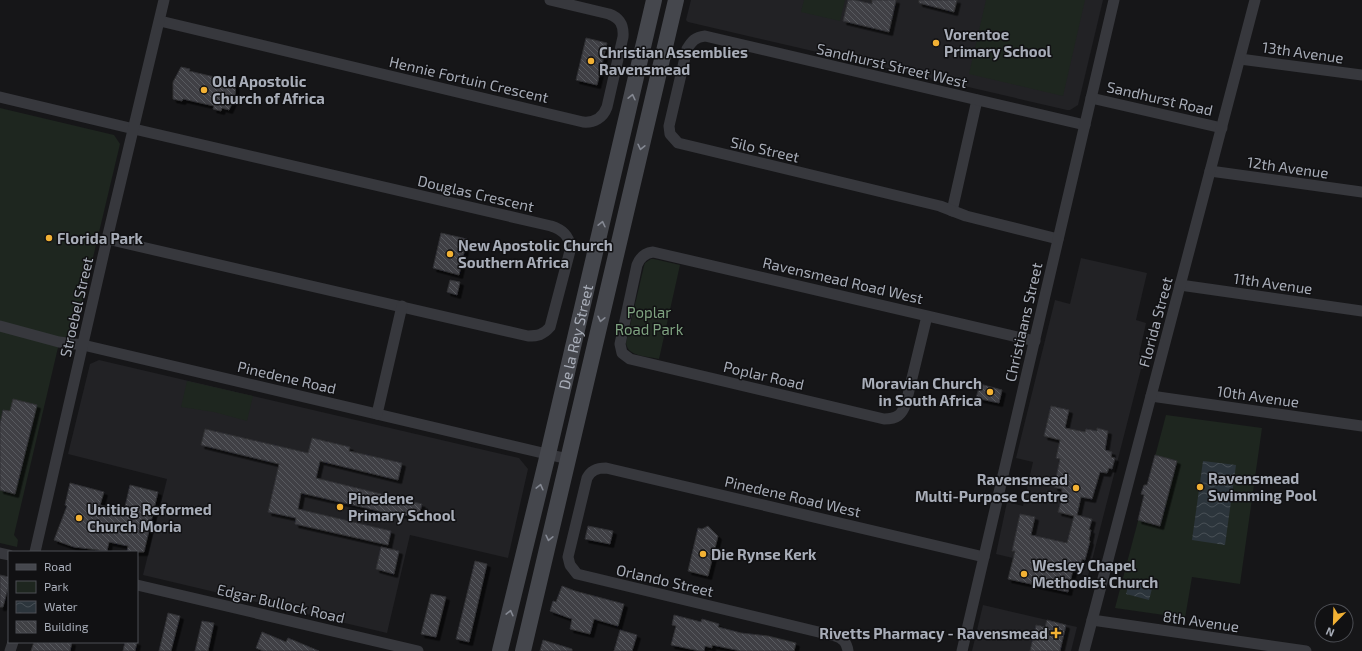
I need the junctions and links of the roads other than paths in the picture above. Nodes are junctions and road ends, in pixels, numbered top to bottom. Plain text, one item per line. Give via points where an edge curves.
1 (164, 0) edge
2 (550, 0) edge
3 (654, 0) edge
4 (676, 0) edge
5 (1114, 0) edge
6 (1255, 0) edge
7 (160, 21) junction
8 (693, 40) joint
9 (1240, 59) junction
10 (1362, 75) edge
11 (0, 97) edge
12 (1091, 98) junction
13 (977, 100) junction
14 (1085, 125) junction
15 (1222, 128) junction
16 (134, 130) junction
17 (1210, 171) junction
18 (1362, 192) edge
19 (952, 211) junction
20 (107, 239) junction
21 (1058, 239) junction
22 (644, 254) joint
23 (1180, 285) junction
24 (402, 306) junction
25 (1362, 311) edge
26 (927, 316) junction
27 (0, 326) edge
28 (1035, 340) junction
29 (83, 345) junction
30 (1151, 396) junction
31 (377, 414) junction
32 (1362, 426) edge
33 (548, 454) junction
34 (568, 459) junction
35 (595, 469) joint
36 (35, 551) edge
37 (984, 557) junction
38 (138, 585) edge
39 (1092, 620) junction
40 (418, 651) edge
41 (500, 651) edge
42 (523, 651) edge
43 (848, 651) edge
44 (962, 651) edge
45 (1084, 651) edge
46 (1306, 651) edge

1 - 7 street, Stroebel Street
2 - 7 street, Hennie Fortuin Crescent via 609,14 617,18 623,26 623,37 607,107 603,115 595,121 583,122
33 -> 3 main road, De la Rey Street
4 -> 34 main road, De la Rey Street
5 - 12 street, Christiaans Street
6 - 9 street, Florida Street
7 - 16 street, Stroebel Street
8 - 13 street, Sandhurst Street West via 706,36
8 - 19 street, Silo Street via 687,49 669,126 670,134 678,143
9 - 10 street, 13th Avenue
9 - 15 street, Florida Street
11 - 16 street, Douglas Crescent
12 - 14 street, Christiaans Street
12 - 15 street, Sandhurst Road
13 - 14 street, Sandhurst Street West
13 - 19 street
14 - 21 street, Christiaans Street
15 - 17 street, Florida Street
16 - 20 street, Stroebel Street
16 - 24 street, Douglas Crescent via 559,228 569,240 571,247 550,327 544,333 528,336
17 - 18 street, 12th Avenue
17 - 23 street, Florida Street
19 - 21 street, Silo Street
20 - 24 street, Douglas Crescent
20 - 29 street, Stroebel Street
21 - 28 street, Christiaans Street
22 - 26 street, Ravensmead Road West via 658,252
22 - 26 street, Poplar Road via 637,265 620,344 622,353 630,359 884,419 898,417 903,411
23 - 25 street, 11th Avenue
23 - 30 street, Florida Street
24 - 31 street
26 - 28 street, Ravensmead Road West
27 - 29 street, Pinedene Road via 59,342
28 - 37 street, Christiaans Street
29 - 31 street, Pinedene Road
29 - 36 street, Stroebel Street
30 - 32 street, 10th Avenue
30 - 39 street, Florida Street
31 - 33 street, Pinedene Road
33 - 34 street, Pinedene Road
41 -> 33 main road, De la Rey Street
34 -> 42 main road, De la Rey Street
35 - 37 street, Pinedene Road West via 606,468
35 - 43 street, Orlando Street via 587,478 568,557 576,574 835,636 845,642
37 - 44 street, Christiaans Street
38 - 40 street, Edgar Bullock Road
39 - 45 street, Florida Street
39 - 46 street, 8th Avenue

